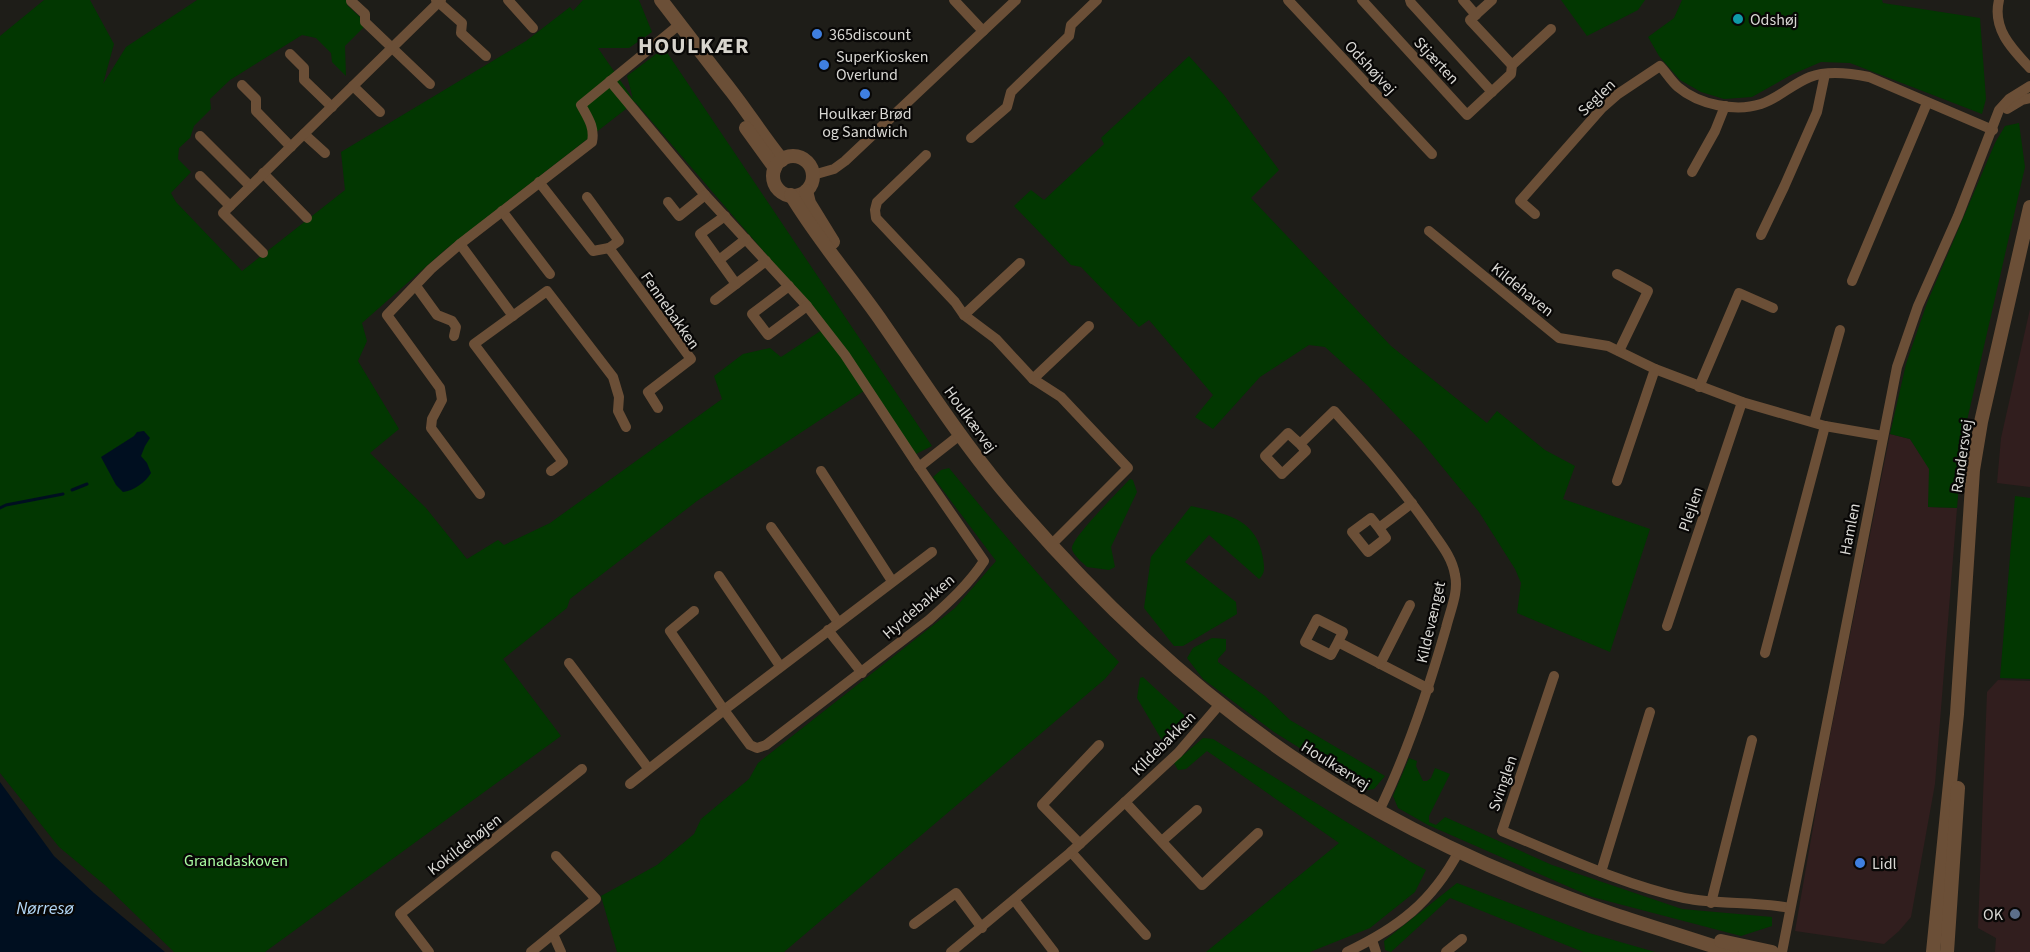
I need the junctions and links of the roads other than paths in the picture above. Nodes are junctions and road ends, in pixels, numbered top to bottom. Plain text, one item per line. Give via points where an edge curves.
1 (508, 0) edge
2 (661, 0) edge
3 (954, 0) edge
4 (1016, 0) edge
5 (1097, 0) edge
6 (1288, 0) edge
7 (1362, 0) edge
8 (1410, 0) edge
9 (1463, 0) edge
10 (1492, 0) edge
11 (1999, 0) edge
12 (351, 1) edge
13 (439, 1) edge
14 (1476, 15) junction
15 (680, 24) junction
16 (533, 28) dead end
17 (1551, 29) dead end
18 (983, 31) junction
19 (2010, 45) junction
20 (392, 48) junction
21 (290, 54) dead end
22 (486, 56) dead end
23 (2030, 57) edge
24 (1512, 65) junction
25 (2030, 68) edge
26 (1825, 74) junction
27 (610, 81) junction
28 (430, 84) dead end
29 (242, 86) dead end
30 (353, 86) junction
31 (2030, 86) edge
32 (1492, 92) junction
33 (2030, 98) edge
34 (1927, 103) junction
35 (1725, 106) junction
36 (332, 107) junction
37 (380, 112) dead end
38 (1993, 128) junction
39 (304, 134) junction
40 (200, 136) dead end
41 (971, 138) dead end
42 (291, 147) junction
43 (325, 153) dead end
44 (1432, 154) dead end
45 (926, 155) dead end
46 (778, 164) junction
47 (1692, 172) dead end
48 (263, 173) junction
49 (813, 175) junction
50 (200, 176) dead end
51 (539, 182) junction
52 (250, 186) junction
53 (806, 191) junction
54 (705, 195) junction
55 (791, 195) junction
56 (587, 197) dead end
57 (668, 202) dead end
58 (230, 206) junction
59 (2030, 207) edge
60 (502, 211) junction
61 (1535, 214) dead end
62 (724, 216) junction
63 (307, 218) dead end
64 (1429, 231) dead end
65 (1761, 235) dead end
66 (746, 239) junction
67 (460, 244) junction
68 (609, 248) junction
69 (263, 253) dead end
70 (719, 260) junction
71 (766, 261) junction
72 (1020, 263) dead end
73 (550, 274) dead end
74 (1617, 274) dead end
75 (1852, 281) dead end
76 (736, 284) junction
77 (416, 286) junction
78 (789, 286) junction
79 (715, 300) dead end
80 (807, 306) junction
81 (871, 307) junction
82 (1773, 308) dead end
83 (964, 315) junction
84 (513, 316) junction
85 (1089, 326) dead end
86 (1840, 330) dead end
87 (454, 336) dead end
88 (1619, 351) junction
89 (1655, 369) junction
90 (1033, 379) junction
91 (1699, 387) junction
92 (1742, 402) junction
93 (658, 408) dead end
94 (1814, 422) junction
95 (626, 426) dead end
96 (1825, 426) junction
97 (961, 434) junction
98 (1883, 436) junction
99 (1300, 444) dead end
100 (919, 467) junction
101 (551, 471) dead end
102 (821, 471) dead end
103 (1617, 481) dead end
104 (480, 494) dead end
105 (1412, 503) junction
106 (771, 527) dead end
107 (1379, 528) dead end
108 (1052, 544) junction
109 (932, 552) dead end
110 (719, 576) dead end
111 (892, 581) junction
112 (1410, 605) dead end
113 (694, 611) dead end
114 (838, 622) junction
115 (1666, 626) dead end
116 (828, 630) junction
117 (1338, 642) dead end
118 (1765, 653) dead end
119 (569, 663) dead end
120 (1380, 664) junction
121 (780, 666) junction
122 (862, 672) junction
123 (1554, 676) dead end
124 (1429, 689) junction
125 (1220, 704) junction
126 (724, 710) junction
127 (1650, 712) dead end
128 (1957, 714) junction
129 (1752, 740) dead end
130 (1099, 745) dead end
131 (648, 768) junction
132 (582, 769) dead end
133 (630, 784) dead end
134 (1125, 802) junction
135 (1197, 810) dead end
136 (1379, 811) junction
137 (1258, 833) dead end
138 (1162, 841) junction
139 (1076, 848) junction
140 (1459, 851) junction
141 (556, 856) dead end
142 (1601, 872) junction
143 (1015, 900) junction
144 (1711, 903) junction
145 (1790, 908) junction
146 (914, 924) dead end
147 (982, 928) junction
148 (1657, 928) junction
149 (553, 934) junction
150 (1146, 935) dead end
151 (1462, 939) dead end
152 (1372, 940) junction
153 (428, 952) edge
154 (531, 952) edge
155 (561, 952) edge
156 (951, 952) edge
157 (1054, 952) edge
158 (1347, 952) edge
159 (1376, 952) edge
160 (1446, 952) edge
161 (1731, 952) edge
162 (1772, 952) edge
163 (1782, 952) edge
164 (1933, 952) edge
165 (1947, 952) edge

1 - 16 street
2 - 15 street
3 - 18 street
4 - 18 street
5 - 41 street via 1071,25 1069,36 1011,92 1007,107
6 - 44 street, Odshøjvej
7 - 32 street, Stjærten via 1467,115
8 - 32 street, Stjærten
9 - 14 street
10 - 14 street
11 - 19 street via 1998,25
12 - 20 street
13 - 20 street
13 - 22 street via 462,23 461,33
14 - 24 street via 1470,20
15 - 27 street
15 - 46 street via 732,92
17 - 24 street, Stjærten
18 - 49 street via 845,161
19 - 23 street
19 - 25 street
20 - 28 street
20 - 30 street
21 - 36 street via 304,68 304,80
24 - 32 street, Stjærten via 1511,74
26 - 34 street, Seglen via 1869,77
26 - 35 street, Seglen via 1811,77 1760,104
26 - 65 street via 1817,112
27 - 51 street via 581,105 591,122 592,141
27 - 54 street
29 - 42 street via 256,99 256,111
30 - 36 street
30 - 37 street
31 - 38 street, Hamlen via 1999,110
33 - 38 street, Hamlen via 2013,104
34 - 38 street, Seglen
34 - 75 street
35 - 47 street
35 - 61 street, Seglen via 1709,103 1678,87 1660,66 1602,108 1520,201
36 - 39 street
38 - 98 street, Hamlen via 1918,306 1897,368
39 - 42 street
39 - 43 street
40 - 52 street
42 - 48 street
45 - 83 street via 877,202 876,218
46 - 49 street via 789,156 800,157
46 - 55 street via 773,177 776,186
48 - 52 street
48 - 63 street
49 - 53 street
50 - 58 street
51 - 60 street
51 - 68 street via 592,251
52 - 58 street
53 - 55 street
53 - 81 street, Houlkærvej via 817,218
54 - 57 street via 679,216
54 - 62 street
55 - 81 street, Houlkærvej
56 - 68 street via 619,241
58 - 69 street via 223,213
59 - 128 street, Randersvej via 1973,470
60 - 67 street
60 - 73 street
62 - 66 street
62 - 70 street via 700,234
64 - 88 street, Kildehaven via 1559,338
66 - 70 street
66 - 71 street
67 - 77 street
67 - 84 street
68 - 93 street, Fennebakken via 691,359 648,392
70 - 76 street
71 - 76 street
71 - 78 street
72 - 83 street
74 - 88 street via 1648,291
76 - 79 street
77 - 87 street via 437,315 452,321 456,327
77 - 104 street via 387,315 440,388 442,400 431,428
78 - 80 street
78 - 80 street via 752,314 768,335
80 - 100 street, Hyrdebakken via 846,356
81 - 97 street, Houlkærvej
82 - 91 street via 1739,293
83 - 90 street via 996,339
84 - 95 street via 547,291 613,376 618,411
84 - 101 street via 474,344 563,462
85 - 90 street
86 - 94 street
88 - 89 street
89 - 91 street
89 - 103 street
90 - 108 street via 1061,397 1128,468
91 - 92 street
92 - 94 street
92 - 115 street, Plejlen
94 - 96 street
96 - 98 street
96 - 118 street
97 - 100 street
97 - 108 street, Houlkærvej via 1001,488
98 - 145 street, Hamlen
99 - 105 street, Kildevænget via 1334,411
100 - 122 street, Hyrdebakken via 984,561 936,615
102 - 111 street
105 - 107 street
105 - 124 street, Kildevænget via 1449,556 1456,579
106 - 114 street
108 - 125 street, Houlkærvej via 1107,604
109 - 111 street, Hyrdebakken
110 - 121 street
111 - 114 street, Hyrdebakken
112 - 120 street, Kildevænget
113 - 126 street, Hyrdebakken via 670,631
114 - 116 street, Hyrdebakken
116 - 121 street, Hyrdebakken
116 - 122 street
117 - 120 street, Kildevænget
119 - 131 street
120 - 124 street, Kildevænget
121 - 126 street, Hyrdebakken
122 - 126 street, Hyrdebakken via 757,748 750,745
123 - 142 street, Svinglen via 1502,831
124 - 136 street, Kildevænget
125 - 134 street, Kildebakken via 1178,753
125 - 136 street, Houlkærvej via 1278,747
126 - 131 street, Hyrdebakken
127 - 142 street
128 - 164 street, Randersvej
128 - 165 street, Randersvej via 1957,805
129 - 144 street
130 - 139 street via 1042,805
131 - 133 street, Hyrdebakken
132 - 153 street, Kokildehøjen via 400,914
134 - 138 street
134 - 139 street, Kildebakken
135 - 138 street
136 - 140 street, Houlkærvej
137 - 138 street via 1202,885
139 - 143 street, Kildebakken
139 - 150 street
140 - 148 street, Houlkærvej via 1543,888
140 - 152 street via 1450,869 1419,907
141 - 149 street via 596,899
142 - 144 street, Svinglen
143 - 147 street, Kildebakken
143 - 157 street
144 - 145 street, Svinglen
145 - 163 street, Hamlen
146 - 147 street via 956,893
147 - 156 street, Kildebakken
148 - 161 street, Houlkærvej
148 - 162 street, Houlkærvej
149 - 154 street
149 - 155 street
151 - 160 street
152 - 158 street
152 - 159 street

